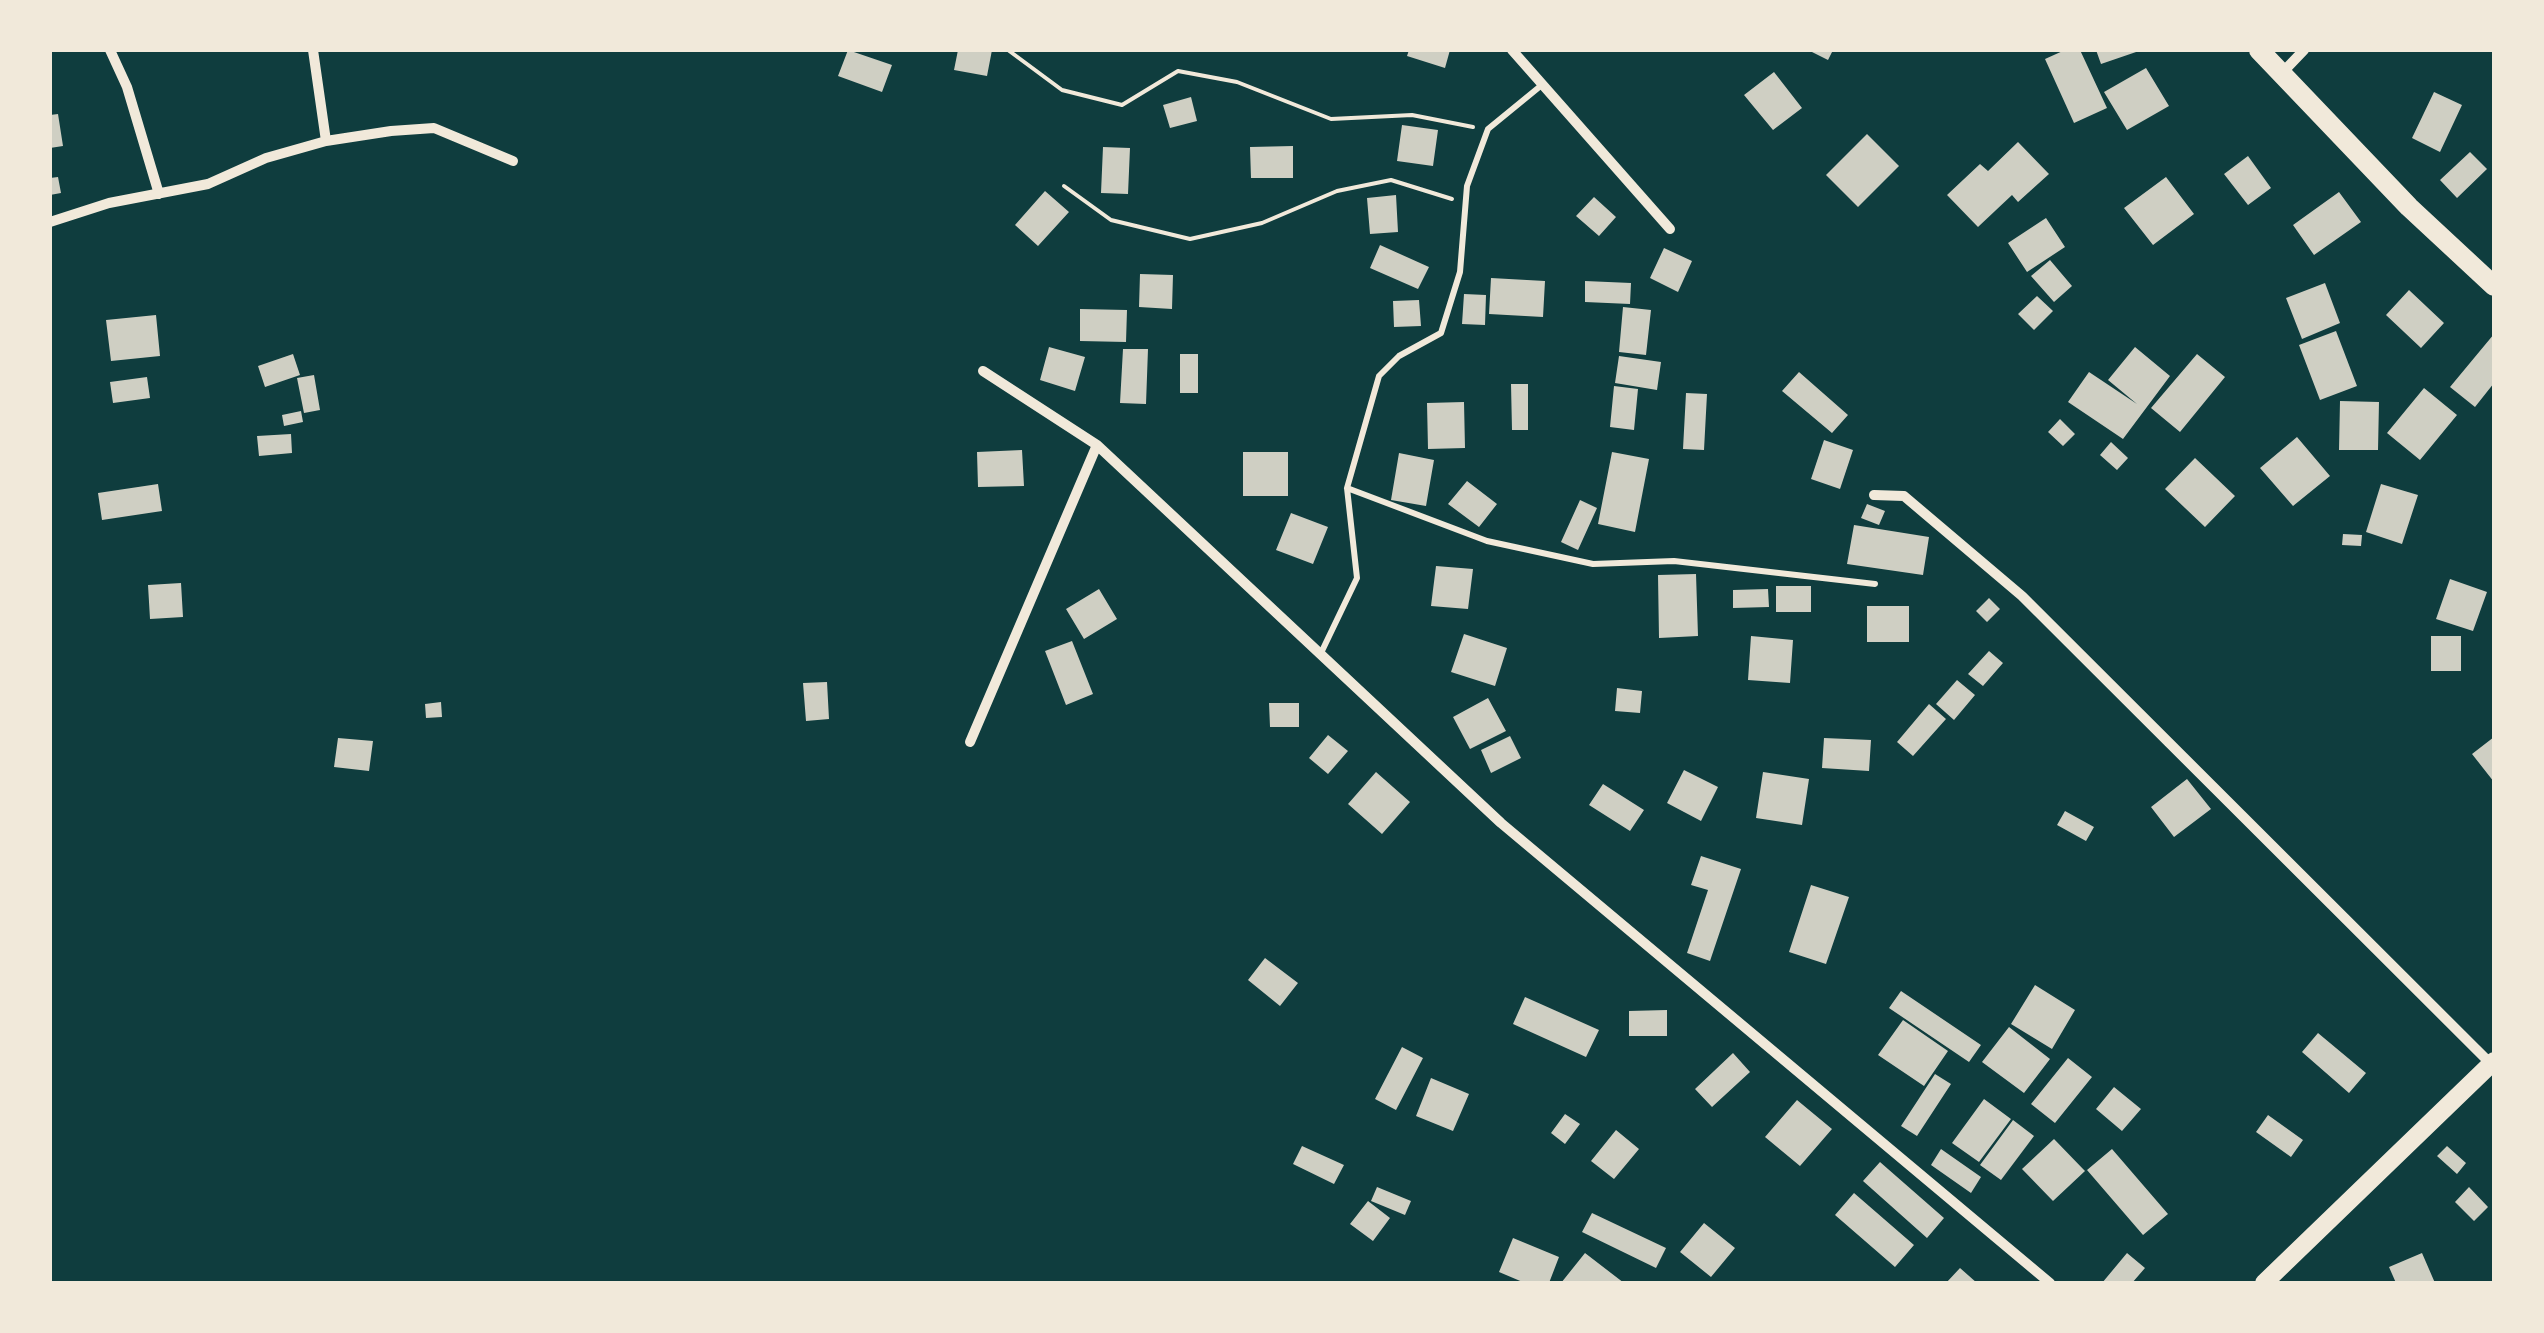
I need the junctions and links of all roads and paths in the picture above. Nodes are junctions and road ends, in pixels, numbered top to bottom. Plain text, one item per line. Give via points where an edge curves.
1 (110, 50) edge
2 (313, 50) edge
3 (1008, 50) edge
4 (1512, 50) edge
5 (2258, 50) edge
6 (2304, 50) edge
7 (2282, 73) junction
8 (1544, 83) junction
9 (1488, 129) junction
10 (326, 141) junction
11 (513, 160) dead end
12 (1064, 186) dead end
13 (159, 194) junction
14 (1466, 203) junction
15 (50, 222) edge
16 (1670, 229) dead end
17 (2494, 286) edge
18 (983, 372) dead end
19 (1097, 446) junction
20 (1347, 488) junction
21 (1874, 494) dead end
22 (1875, 584) dead end
23 (1321, 653) junction
24 (970, 742) dead end
25 (2493, 1062) edge
26 (2050, 1283) edge
27 (2264, 1283) edge

1 - 13 street
2 - 10 street
3 - 9 path via 1062,90 1122,105 1178,70 1237,82 1331,119 1412,115
4 - 8 street
5 - 7 highway
6 - 7 street
7 - 17 highway
8 - 9 lane
8 - 16 street
9 - 14 lane
10 - 11 street via 434,128
10 - 13 street via 208,184
12 - 14 path via 1110,220 1190,239 1391,180
13 - 15 street
14 - 20 lane via 1460,272 1441,332 1379,376
18 - 19 street
19 - 23 street
19 - 24 street
20 - 22 lane via 1487,541 1593,564 1674,560
20 - 23 lane via 1358,578
21 - 25 street via 1904,496 2022,596
23 - 26 street via 1500,823
25 - 27 main road

